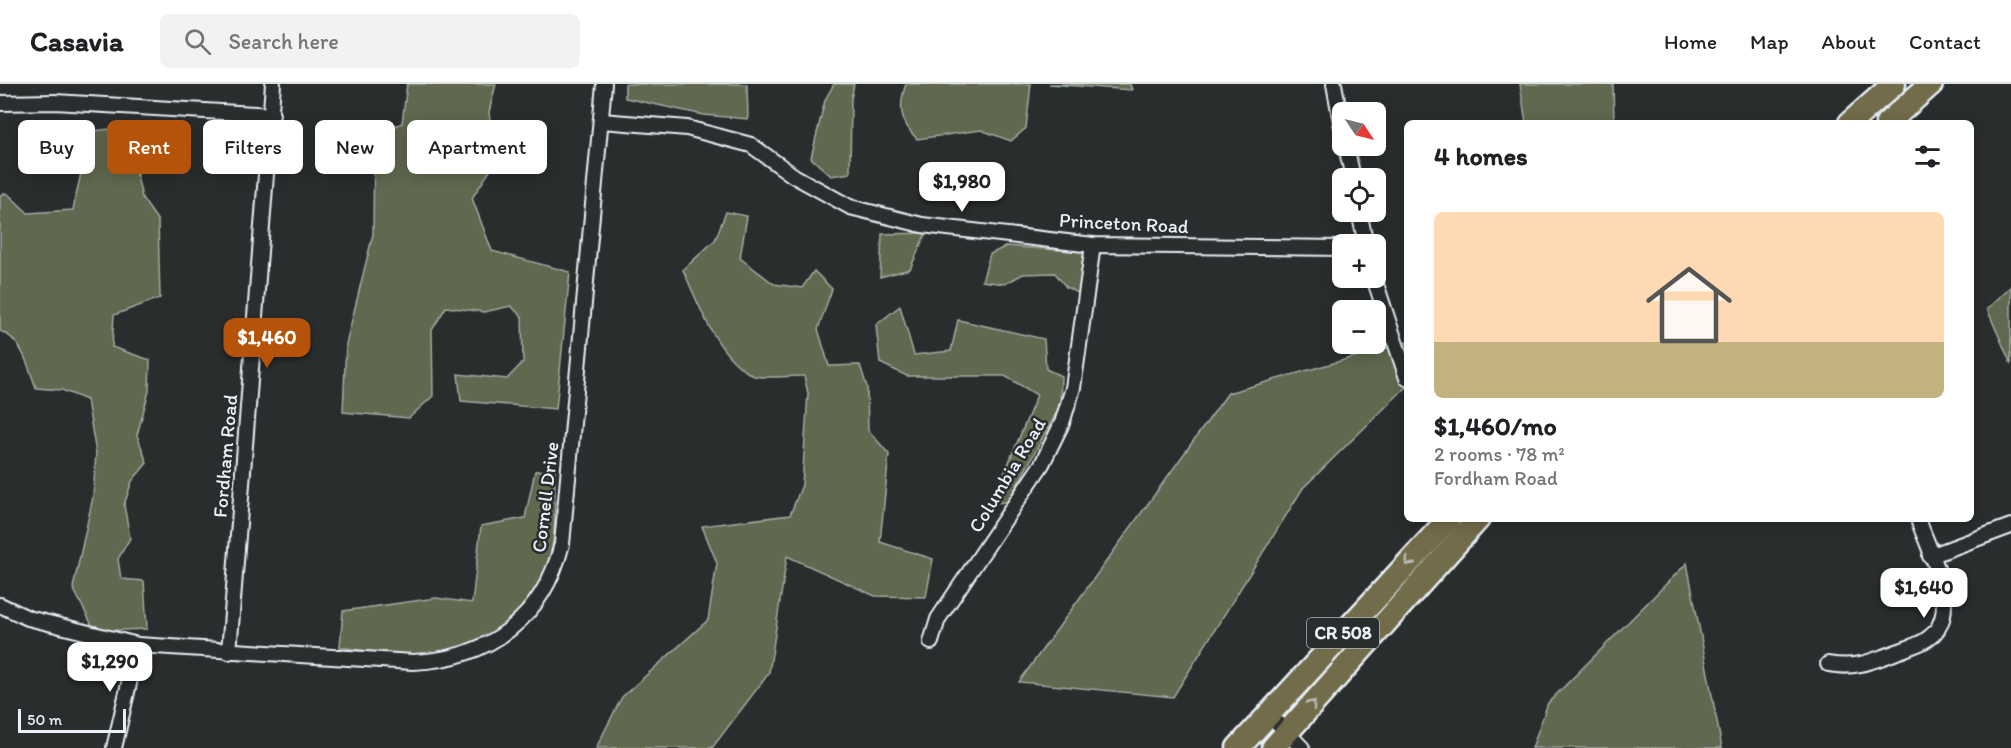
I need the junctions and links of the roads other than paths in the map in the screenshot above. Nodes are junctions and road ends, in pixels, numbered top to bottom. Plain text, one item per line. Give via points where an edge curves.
1 (273, 84) edge
2 (604, 84) edge
3 (1334, 84) edge
4 (1894, 84) edge
5 (1931, 84) edge
6 (1337, 102) edge
7 (0, 103) edge
8 (272, 115) junction
9 (1853, 120) edge
10 (1890, 120) edge
11 (602, 121) junction
12 (1093, 245) junction
13 (1332, 248) edge
14 (1377, 288) edge
15 (1404, 369) edge
16 (1446, 522) edge
17 (1475, 522) edge
18 (1919, 522) edge
19 (2011, 526) edge
20 (1930, 556) junction
21 (0, 605) edge
22 (931, 642) dead end
23 (138, 645) junction
24 (229, 652) junction
25 (1828, 663) dead end
26 (1269, 714) junction
27 (1288, 743) edge
28 (114, 748) edge
29 (1238, 748) edge

1 - 8 street, Fordham Road
2 - 11 street, Cornell Drive
3 - 6 street
4 - 9 main road
5 - 10 main road
7 - 8 street via 55,102
8 - 24 street, Fordham Road
11 - 12 street, Princeton Road via 687,128 751,145 794,176 850,207 912,222
11 - 24 street, Cornell Drive via 562,544 553,573 538,600 518,623 493,642 435,661
12 - 13 street, Princeton Road
12 - 22 street, Columbia Road via 1073,388 1062,423 1042,464 938,619
14 - 15 street
16 -> 26 main road, CR 508
27 -> 17 main road, CR 508
18 - 20 street
19 - 20 street
20 - 25 street via 1946,602 1934,633 1858,667
21 - 23 street, Cornell Drive via 28,618
23 - 24 street, Cornell Drive
23 - 28 street
26 - 27 street
26 - 29 main road, CR 508

